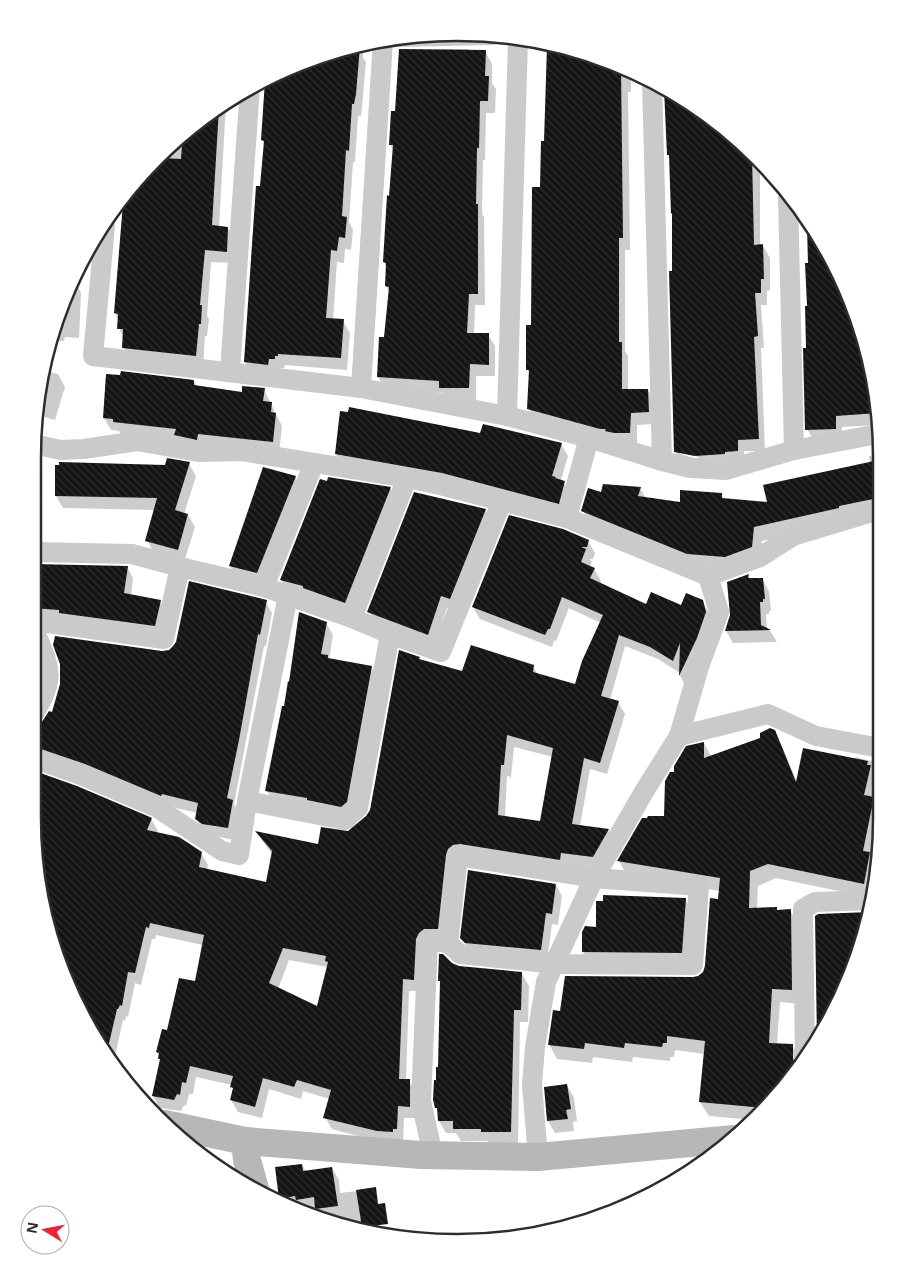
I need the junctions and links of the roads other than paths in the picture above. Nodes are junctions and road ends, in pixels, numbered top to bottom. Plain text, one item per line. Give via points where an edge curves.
1 (518, 46) edge
2 (383, 48) edge
3 (652, 90) edge
4 (249, 97) edge
5 (788, 206) edge
6 (104, 238) edge
7 (230, 371) junction
8 (361, 388) junction
9 (507, 416) junction
10 (872, 435) edge
11 (589, 438) junction
12 (41, 446) edge
13 (794, 450) junction
14 (662, 461) junction
15 (314, 463) junction
16 (407, 478) junction
17 (502, 501) junction
18 (873, 512) edge
19 (567, 518) junction
20 (41, 552) edge
21 (180, 567) junction
22 (708, 576) junction
23 (264, 586) junction
24 (288, 595) junction
25 (352, 618) junction
26 (41, 622) edge
27 (390, 634) junction
28 (41, 648) edge
29 (41, 702) edge
30 (679, 736) junction
31 (873, 747) edge
32 (41, 761) edge
33 (247, 801) junction
34 (594, 878) junction
35 (865, 900) edge
36 (448, 943) junction
37 (556, 964) junction
38 (805, 1046) edge
39 (185, 1132) edge
40 (245, 1140) junction
41 (719, 1140) edge
42 (432, 1155) junction
43 (538, 1157) junction
44 (252, 1180) edge

1 - 9 street
2 - 8 street
3 - 14 street
4 - 7 street
5 - 13 street
6 - 7 street via 93,356
7 - 8 street
8 - 9 street
9 - 11 street
10 - 13 street
11 - 14 street
11 - 19 street
12 - 15 street via 60,450 84,449 137,441 199,452 241,451
13 - 14 street via 726,470 690,468
15 - 16 street
15 - 23 street
16 - 17 street
16 - 25 street
17 - 19 street
17 - 27 street via 441,652
18 - 22 street via 793,536 760,557
19 - 22 street
20 - 21 street via 132,554
21 - 23 street
21 - 26 street via 164,639
22 - 30 street via 719,612
23 - 24 street
24 - 25 street
24 - 33 street
25 - 27 street
27 - 33 street via 358,808 345,820
28 - 29 street via 50,672
30 - 31 street via 768,714 816,736
30 - 34 street
32 - 33 street via 156,807 222,851 239,855
34 - 36 street via 458,856
34 - 37 street
34 - 37 street via 699,886 693,965
35 - 38 street via 815,902 803,909
36 - 37 street via 460,954
36 - 42 street via 428,940 421,1101
37 - 43 street via 546,982 535,1047 532,1085
39 - 40 street
40 - 42 street
40 - 44 street
41 - 43 street
42 - 43 street

